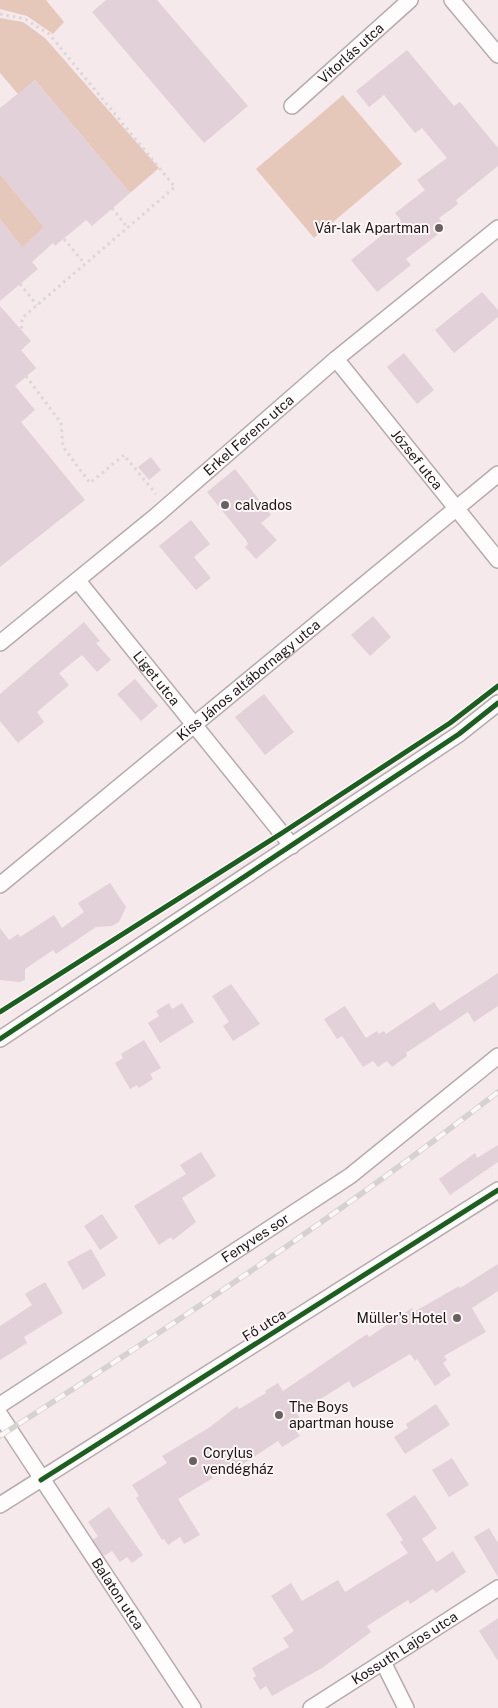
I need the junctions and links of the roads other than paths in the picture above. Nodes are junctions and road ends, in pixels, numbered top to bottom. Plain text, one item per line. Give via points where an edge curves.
1 (410, 0) edge
2 (452, 0) edge
3 (498, 55) edge
4 (292, 106) dead end
5 (498, 228) edge
6 (336, 358) junction
7 (498, 474) edge
8 (456, 508) junction
9 (498, 560) edge
10 (78, 581) junction
11 (0, 643) edge
12 (498, 703) edge
13 (193, 723) junction
14 (292, 846) junction
15 (0, 885) edge
16 (0, 1039) edge
17 (498, 1056) edge
18 (498, 1190) edge
19 (0, 1405) edge
20 (0, 1415) edge
21 (41, 1480) junction
22 (0, 1506) edge
23 (498, 1588) edge
24 (383, 1662) junction
25 (193, 1708) edge
26 (311, 1708) edge
27 (406, 1708) edge

1 - 4 street, Vitorlás utca
2 - 3 street
5 - 6 street, Erkel Ferenc utca
6 - 8 street, József utca
6 - 10 street, Erkel Ferenc utca
7 - 8 street, Kiss János altábornagy utca
8 - 9 street, József utca
8 - 13 street, Kiss János altábornagy utca
10 - 11 street, Erkel Ferenc utca
10 - 13 street, Liget utca
12 - 14 street via 459,734
13 - 14 street, Liget utca
13 - 15 street, Kiss János altábornagy utca
14 - 16 street
17 - 19 street, Fenyves sor via 350,1176
18 - 21 street, Fő utca
20 - 21 street, Balaton utca
21 - 22 street, Fő utca
21 - 25 street, Balaton utca
23 - 24 street, Kossuth Lajos utca
24 - 26 street, Kossuth Lajos utca
24 - 27 street

